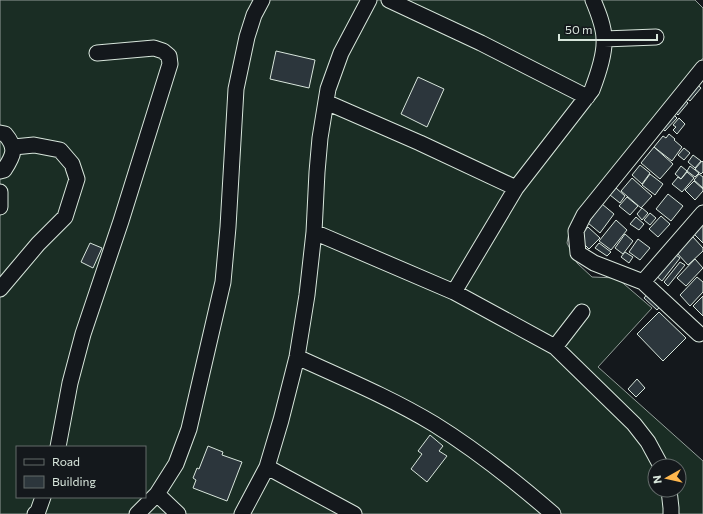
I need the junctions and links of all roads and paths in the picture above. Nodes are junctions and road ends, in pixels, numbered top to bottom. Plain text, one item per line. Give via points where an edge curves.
1 (262, 0) edge
2 (369, 0) edge
3 (389, 0) edge
4 (593, 0) edge
5 (656, 37) dead end
6 (604, 39) junction
7 (97, 54) dead end
8 (703, 68) edge
9 (587, 97) junction
10 (326, 102) junction
11 (0, 133) edge
12 (14, 147) junction
13 (0, 170) edge
14 (516, 188) junction
15 (0, 192) edge
16 (0, 207) edge
17 (703, 213) edge
18 (314, 232) junction
19 (643, 282) junction
20 (0, 289) edge
21 (454, 292) junction
22 (582, 312) dead end
23 (702, 334) edge
24 (555, 347) junction
25 (298, 357) junction
26 (58, 446) edge
27 (657, 458) edge
28 (268, 467) junction
29 (157, 494) junction
30 (43, 498) edge
31 (670, 498) edge
32 (35, 514) edge
33 (138, 514) edge
34 (178, 514) edge
35 (242, 514) edge
36 (354, 514) edge
37 (552, 514) edge
38 (671, 514) edge

1 - 29 street via 247,37 236,88 223,282 189,429 176,464
2 - 10 street via 341,53
3 - 9 street
4 - 6 street
5 - 6 street
6 - 9 street via 597,77
7 - 26 street via 154,48 169,56 170,64 83,334 70,383
8 - 19 street via 584,215 576,231 578,253 594,263
9 - 14 street
10 - 14 street
10 - 18 street via 317,165
11 - 12 street via 5,134
12 - 13 street via 10,161 4,170
12 - 20 street via 34,145 60,150 72,164 77,179 65,217
14 - 21 street
15 - 16 street
17 - 19 street
18 - 21 street
18 - 25 street
19 - 23 street
21 - 24 street
22 - 24 street
24 - 27 street via 634,424
25 - 28 street
25 - 37 street via 389,399 434,424 484,458
28 - 35 street
28 - 36 street
29 - 33 street
29 - 34 street
30 - 32 street
31 - 38 street

